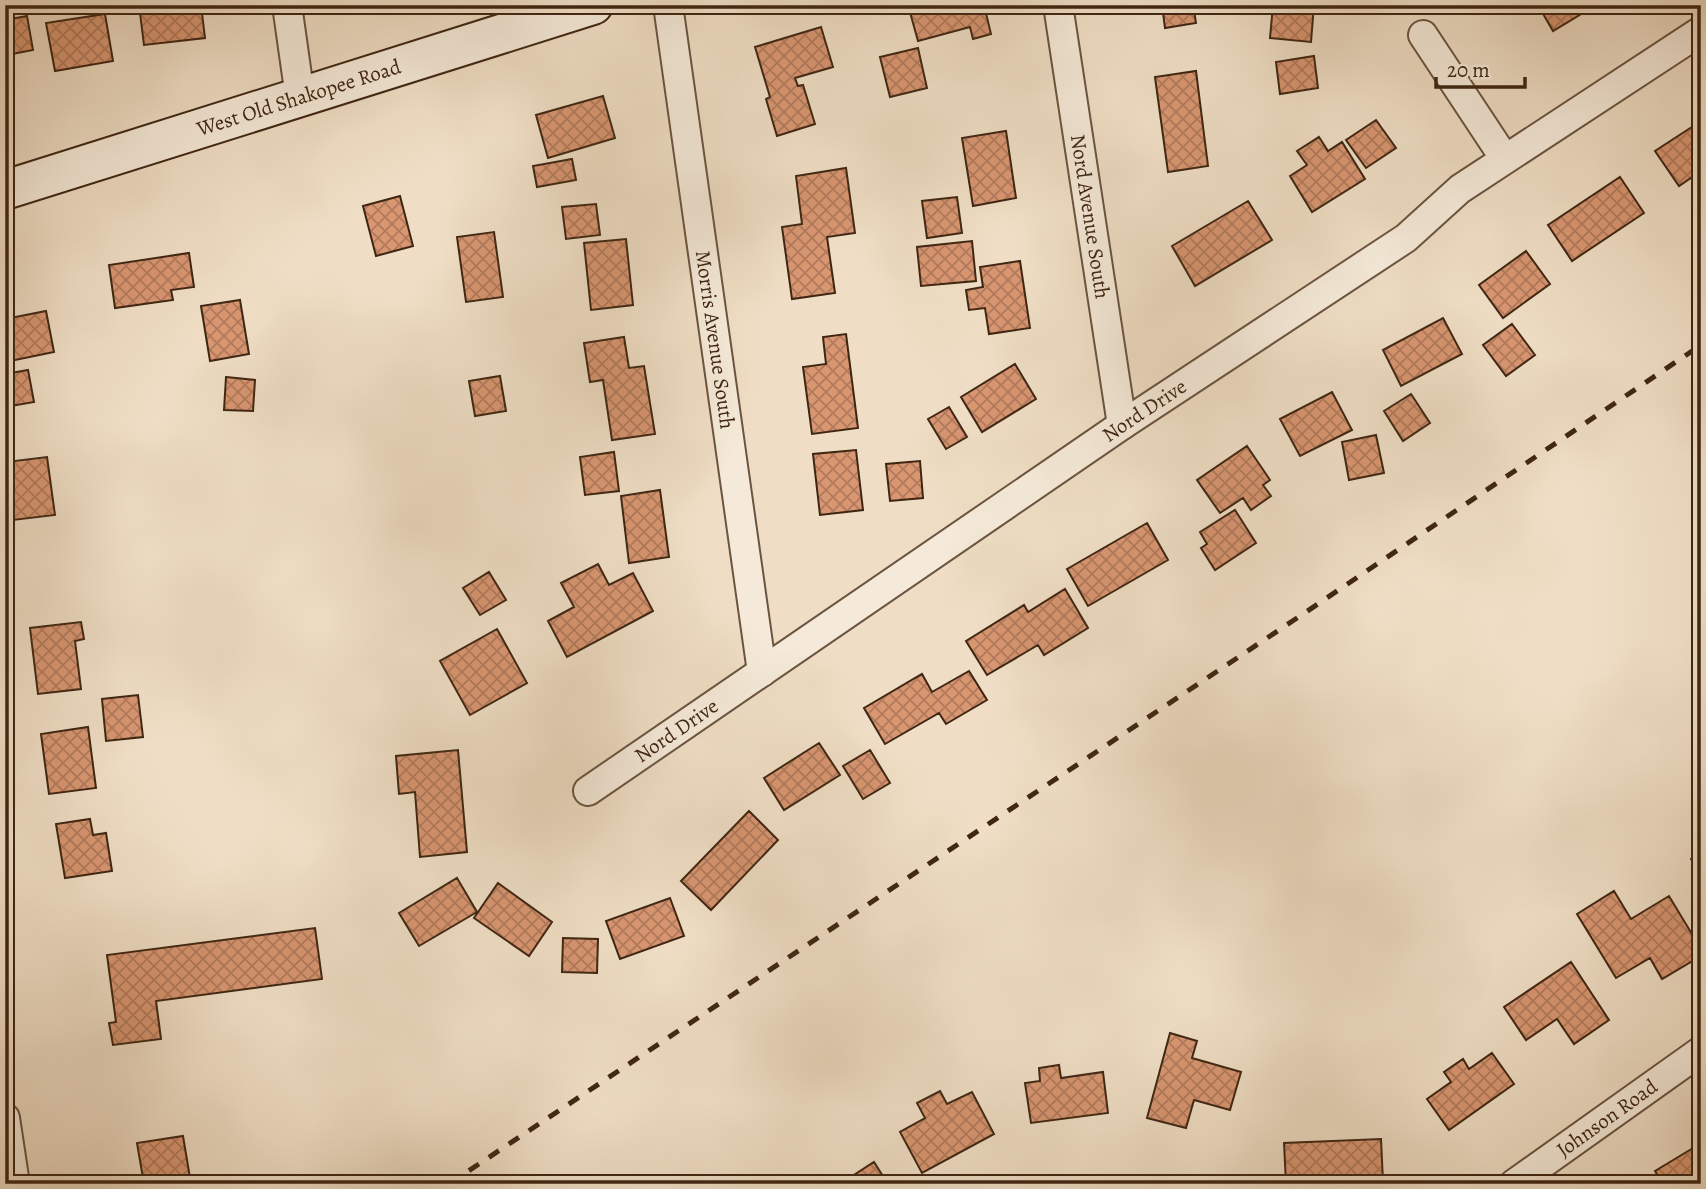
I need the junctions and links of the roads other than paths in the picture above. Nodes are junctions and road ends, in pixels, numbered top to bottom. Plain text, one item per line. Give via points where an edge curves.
1 (287, 5) edge
2 (593, 5) edge
3 (668, 5) edge
4 (1058, 5) edge
5 (1701, 31) edge
6 (1423, 36) dead end
7 (300, 97) junction
8 (1506, 159) junction
9 (5, 190) edge
10 (1122, 425) junction
11 (762, 672) junction
12 (588, 791) dead end
13 (1701, 1051) edge
14 (5, 1118) edge
15 (15, 1184) edge
16 (1514, 1184) edge

1 - 7 street
2 - 7 main road, West Old Shakopee Road
3 - 11 street, Morris Avenue South
4 - 10 street, Nord Avenue South
5 - 8 street, Nord Drive
6 - 8 street
7 - 9 main road, West Old Shakopee Road
8 - 10 street, Nord Drive via 1460,189 1406,238
10 - 11 street, Nord Drive
11 - 12 street, Nord Drive
13 - 16 street, Johnson Road
14 - 15 street

